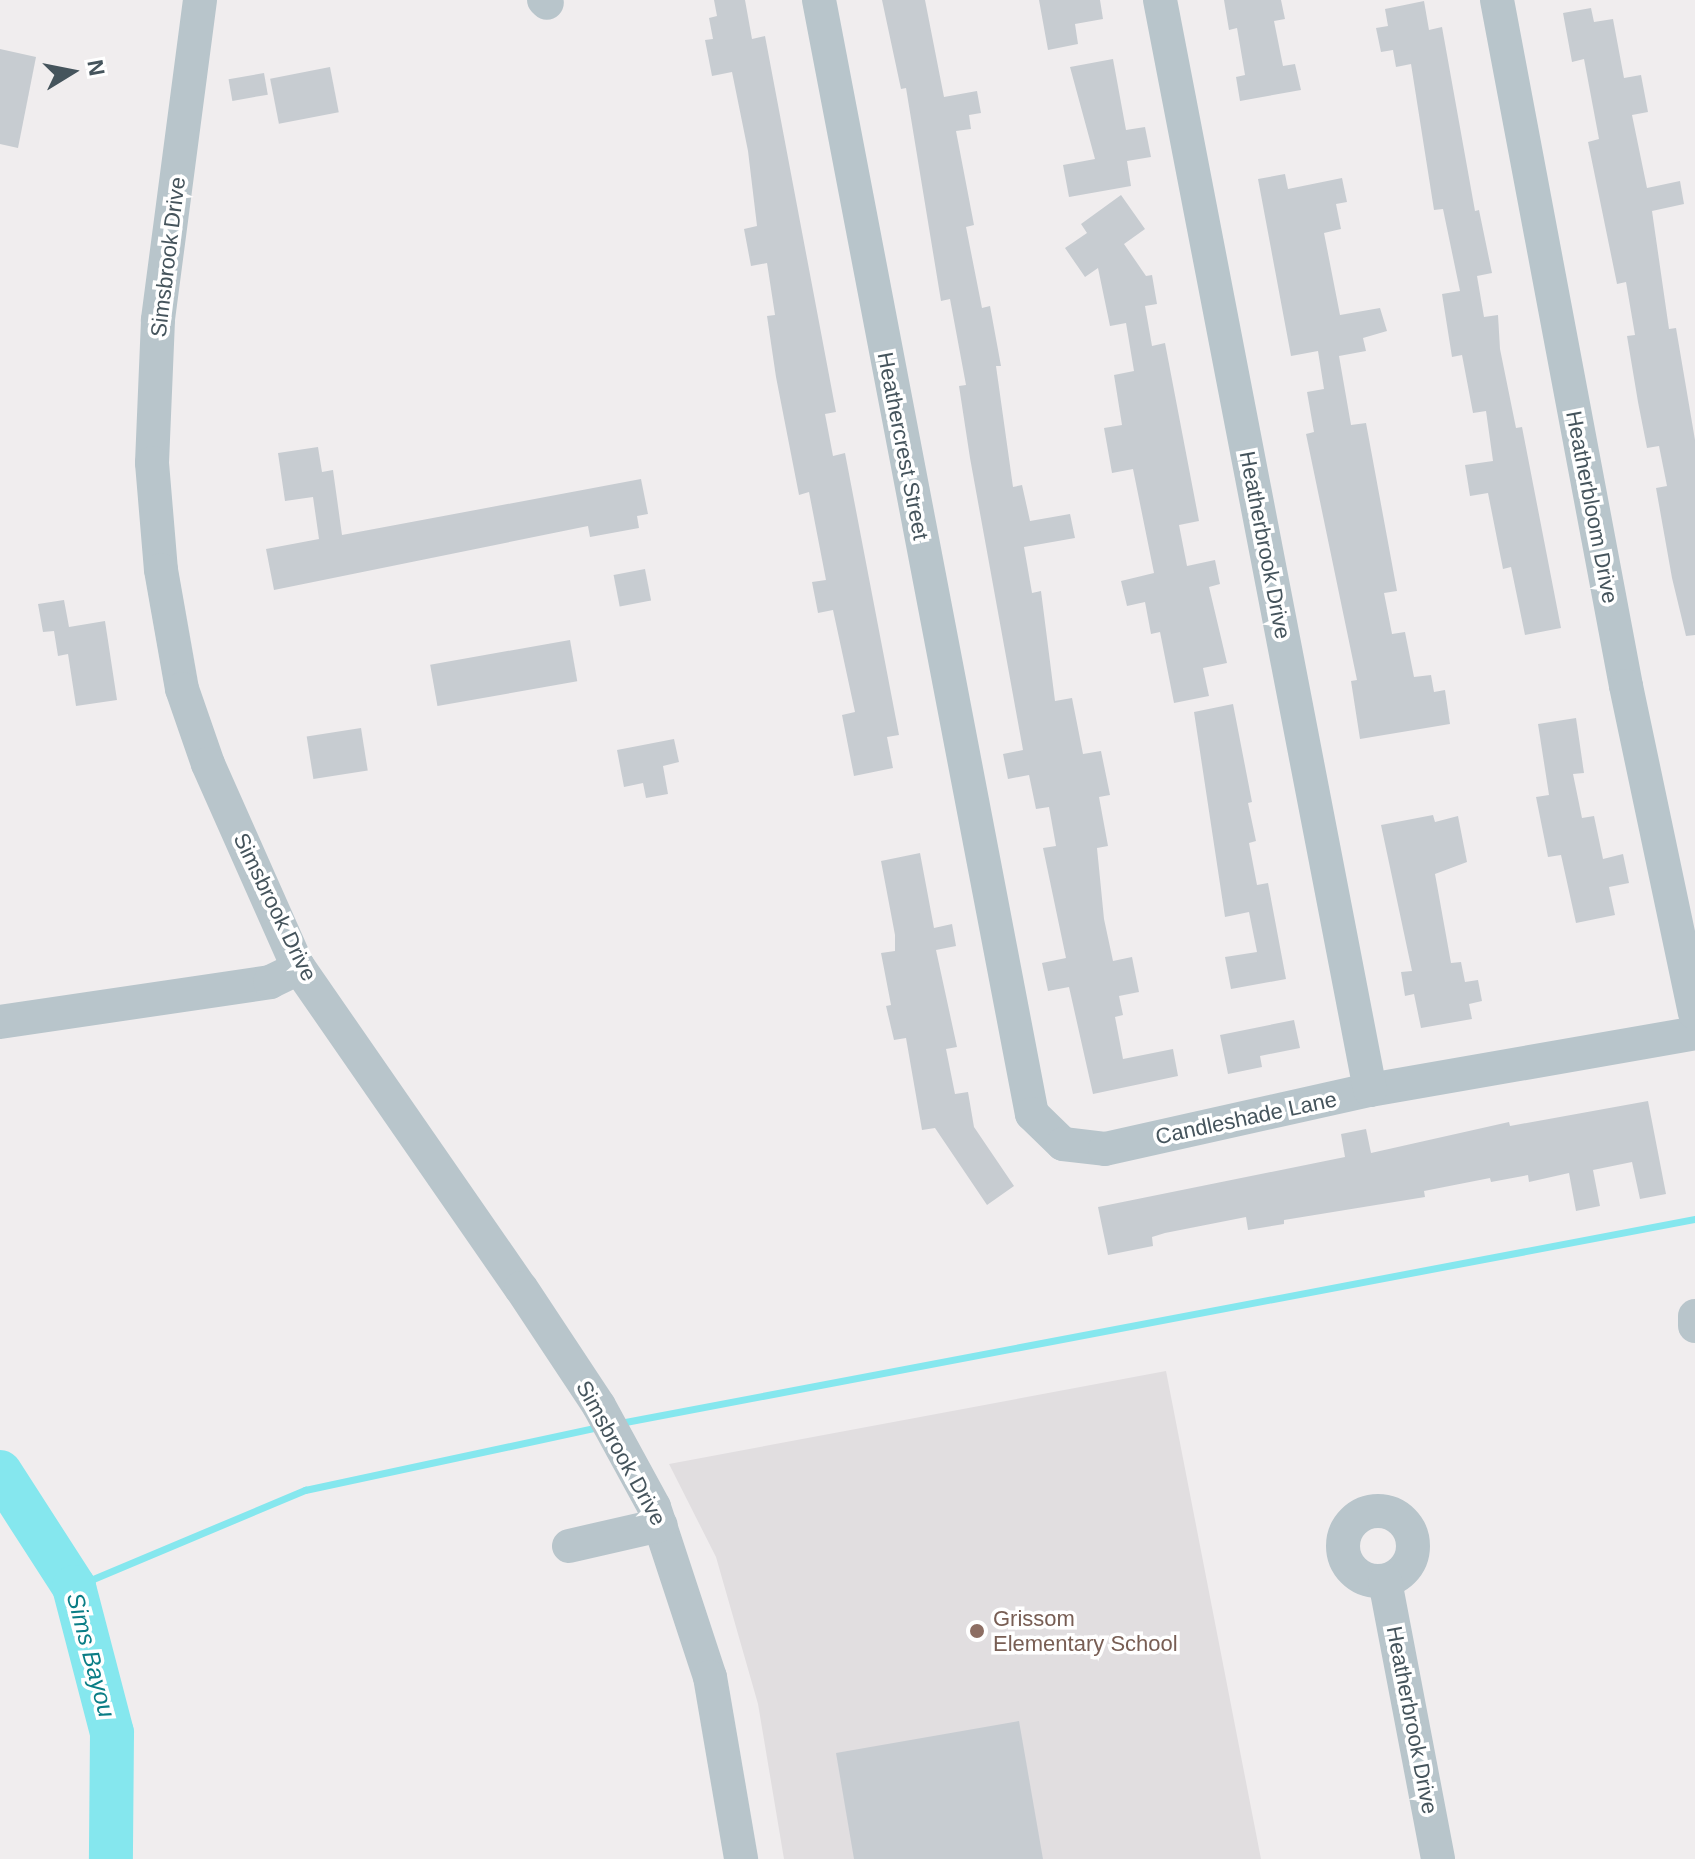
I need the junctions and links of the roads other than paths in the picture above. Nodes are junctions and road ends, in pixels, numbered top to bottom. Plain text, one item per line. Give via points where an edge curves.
1 (200, 0) edge
2 (819, 0) edge
3 (1160, 0) edge
4 (1497, 0) edge
5 (987, 892) joint
6 (299, 968) junction
7 (1695, 1013) edge
8 (0, 1022) edge
9 (1695, 1033) edge
10 (1370, 1090) junction
11 (1695, 1316) edge
12 (1695, 1326) edge
13 (661, 1525) junction
14 (569, 1546) dead end
15 (1385, 1581) dead end
16 (741, 1859) edge
17 (1438, 1859) edge

1 - 6 street, Simsbrook Drive via 158,320 152,463 161,570 182,689 208,764
2 - 5 street, Heathercrest Street
3 - 10 street, Heatherbrook Drive
4 - 7 street, Heatherbloom Drive via 1626,686
5 - 10 street, Candleshade Lane via 1032,1114 1063,1144 1105,1149
6 - 8 street via 270,982
6 - 13 street, Simsbrook Drive via 599,1406
9 - 10 street, Candleshade Lane
11 - 12 street
13 - 14 street
13 - 16 street, Simsbrook Drive via 710,1677
15 - 17 street, Heatherbrook Drive

